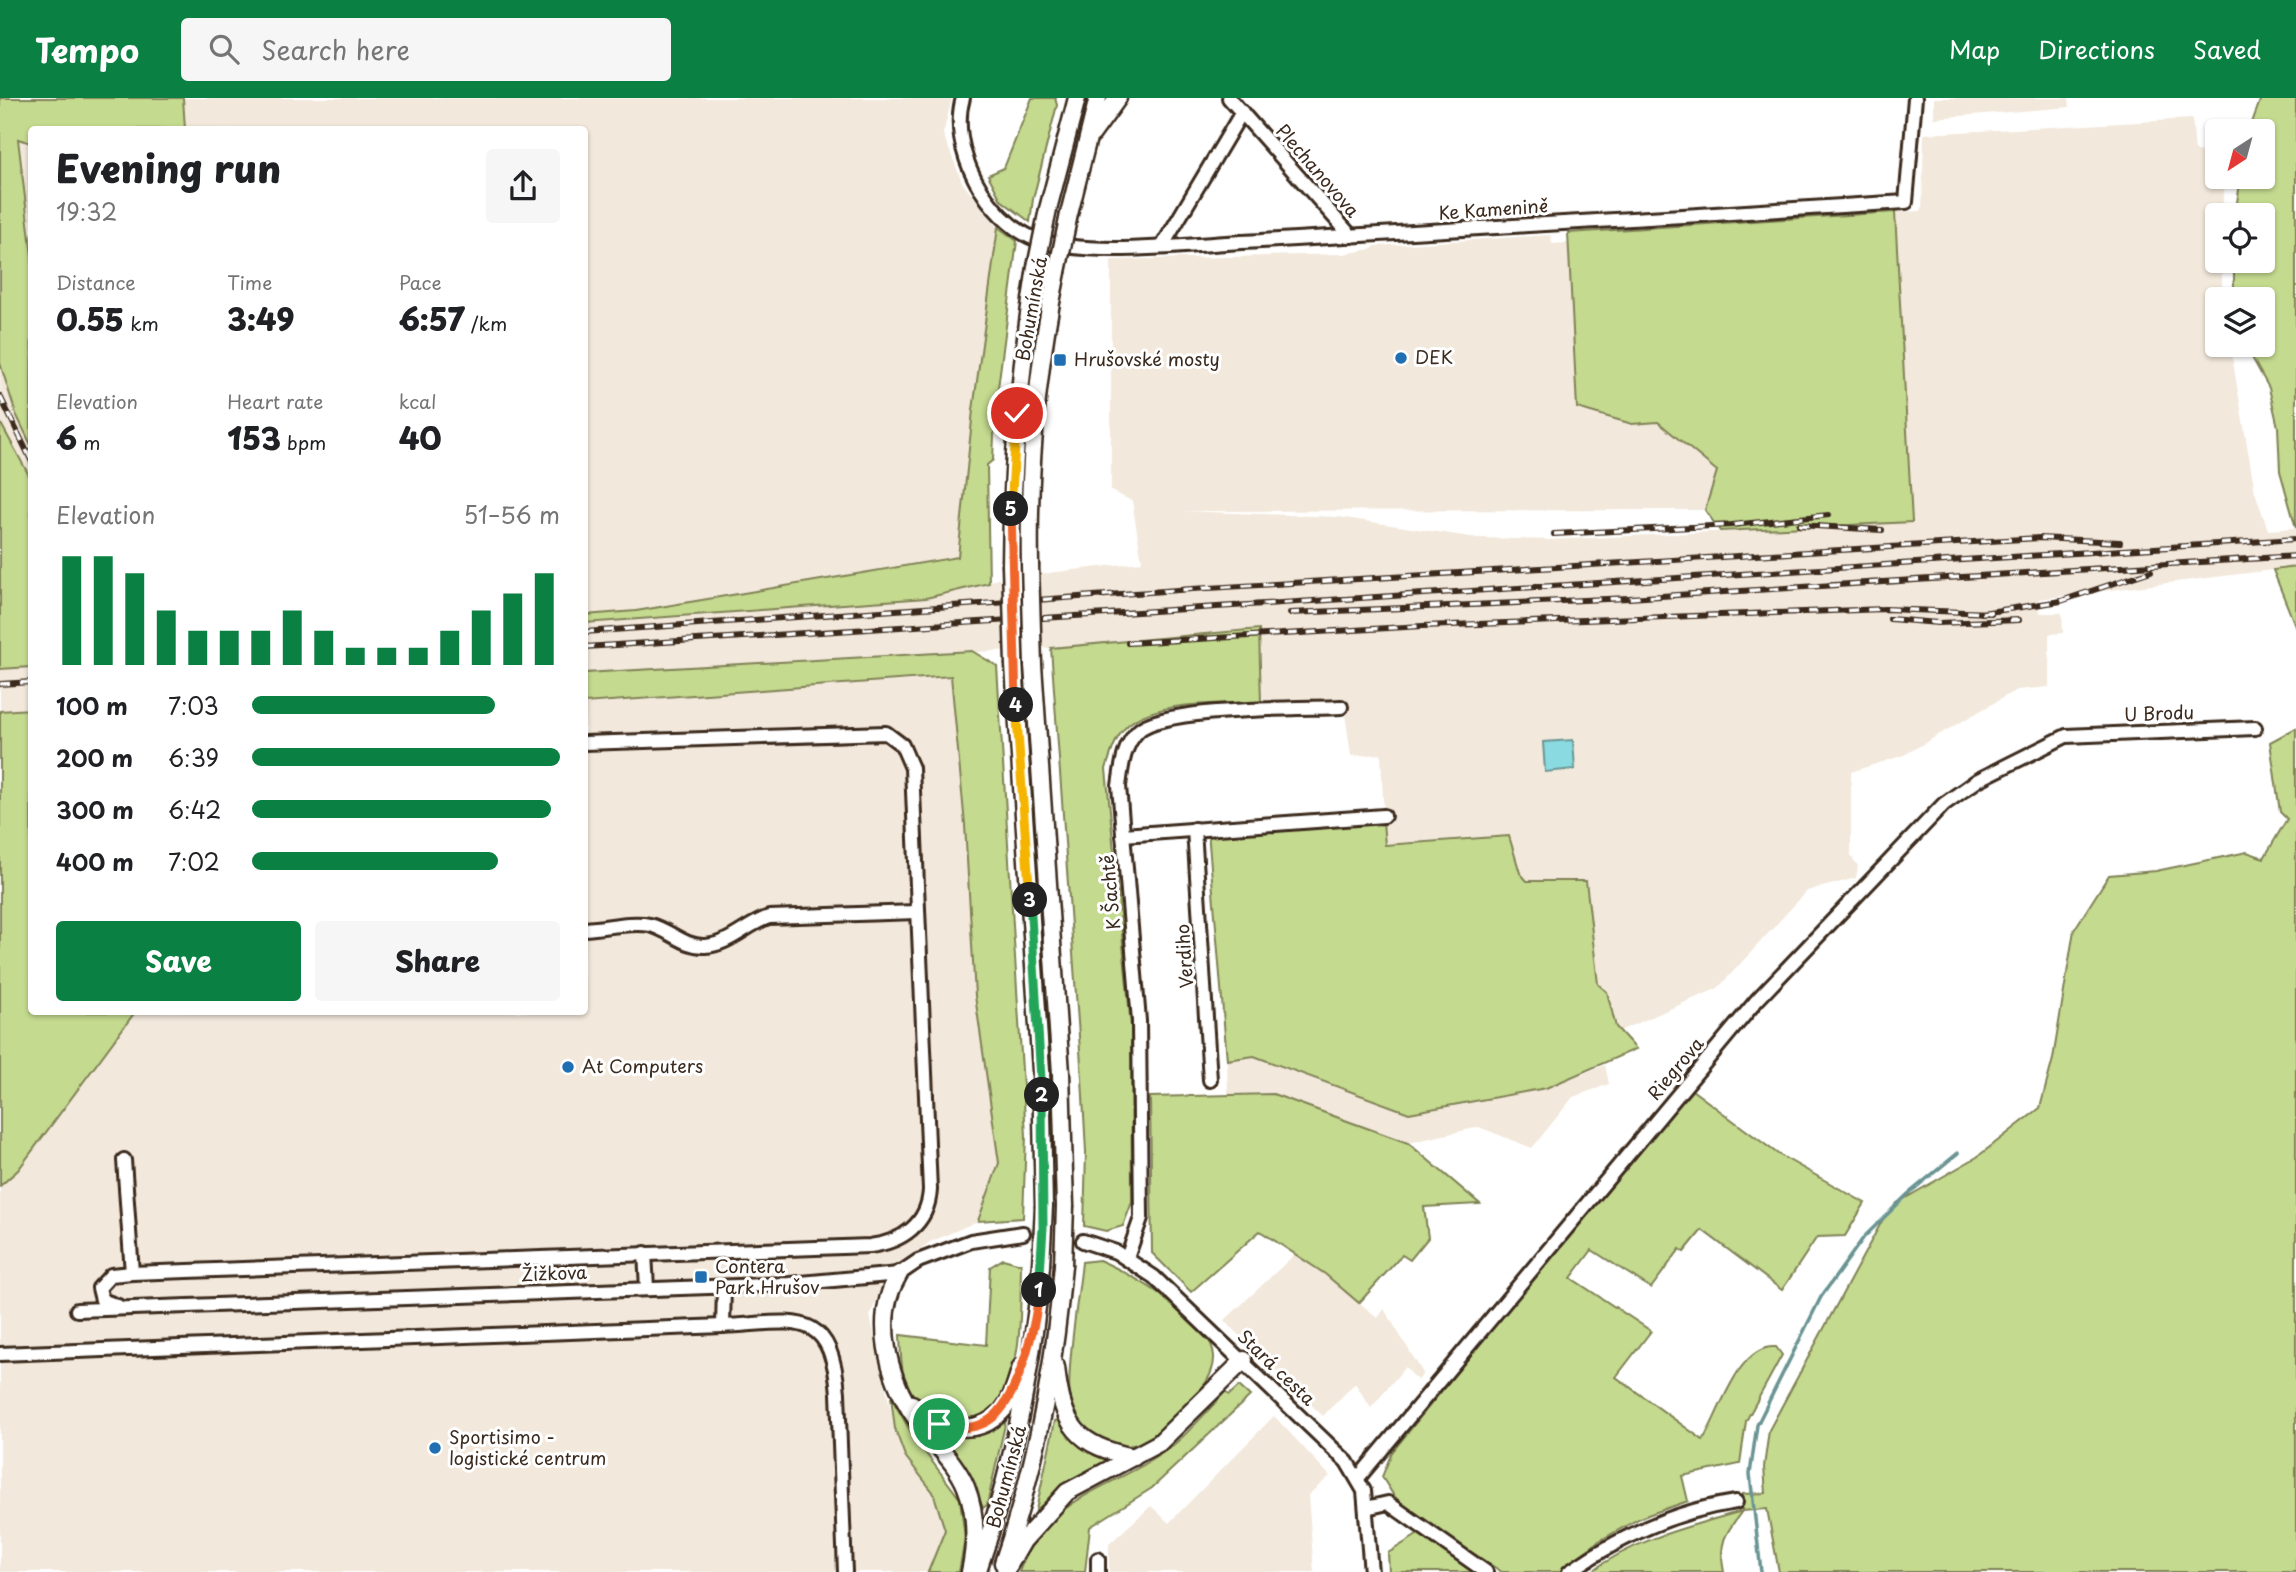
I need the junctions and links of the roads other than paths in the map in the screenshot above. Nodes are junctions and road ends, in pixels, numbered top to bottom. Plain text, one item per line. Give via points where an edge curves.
1 (964, 98) edge
2 (1064, 98) edge
3 (1077, 98) edge
4 (1098, 98) edge
5 (1118, 98) edge
6 (1229, 98) edge
7 (1915, 98) edge
8 (1242, 112) junction
9 (1083, 148) junction
10 (1061, 155) junction
11 (1351, 236) junction
12 (1163, 245) junction
13 (1341, 707) dead end
14 (2255, 727) dead end
15 (2066, 736) joint
16 (588, 743) edge
17 (1384, 816) dead end
18 (1194, 829) junction
19 (1123, 835) junction
20 (916, 912) junction
21 (588, 929) edge
22 (1210, 1080) dead end
23 (124, 1160) dead end
24 (1023, 1233) tunnel mouth
25 (1083, 1241) tunnel mouth
26 (645, 1253) junction
27 (1127, 1258) junction
28 (132, 1273) junction
29 (899, 1274) junction
30 (724, 1287) junction
31 (648, 1288) junction
32 (77, 1310) dead end
33 (137, 1310) junction
34 (1036, 1324) junction
35 (723, 1326) junction
36 (1057, 1327) junction
37 (0, 1354) edge
38 (1244, 1360) junction
39 (901, 1393) junction
40 (1134, 1457) junction
41 (1359, 1477) junction
42 (1736, 1502) dead end
43 (1366, 1508) junction
44 (845, 1572) edge
45 (970, 1572) edge
46 (977, 1572) edge
47 (1002, 1572) edge
48 (1371, 1572) edge
49 (1486, 1572) edge
50 (1569, 1572) edge

1 - 12 street, Ke Kamenině via 960,129 974,177 992,205 1032,238 1082,249
2 - 10 main road
3 - 10 main road, Bohumínská
4 - 9 main road, Bohumínská
5 - 9 main road
6 - 8 street, Plechanovova
7 - 11 street, Ke Kamenině via 1906,202
8 - 11 street, Plechanovova
8 - 12 street
9 - 36 main road, Bohumínská, bridge via 1047,323 1029,516 1033,664 1058,1017 1065,1206
10 - 34 main road, Bohumínská, bridge via 1023,348 1011,565 1041,1070 1044,1206
11 - 12 street, Ke Kamenině
13 - 19 street, K Šachtě via 1175,716 1139,729 1126,748 1119,786
14 - 15 street, U Brodu
15 - 41 street, Riegrova via 1978,780 1944,804 1756,1000
16 - 20 street via 886,733 902,745 912,768
17 - 18 street
18 - 19 street
18 - 22 street, Verdiho
19 - 27 street, K Šachtě via 1139,1021 1142,1218
20 - 21 street via 769,917 707,946 687,944 668,930 646,924
20 - 26 street via 930,1190 919,1223 898,1239 870,1247
23 - 28 street
24 - 29 street, Žižkova via 971,1241 918,1261
25 - 27 street, Stará cesta
26 - 28 street
26 - 31 street
27 - 38 street, Stará cesta via 1168,1289
28 - 33 street via 106,1277 99,1292 106,1303
29 - 30 street, Žižkova
29 - 39 main road via 888,1296 886,1318 891,1370
30 - 31 street, Žižkova
30 - 35 street
31 - 33 street, Žižkova
32 - 33 street, Žižkova
34 - 39 main road via 1010,1399 991,1420 967,1428 946,1426 927,1417
34 - 46 main road, Bohumínská via 1011,1461
35 - 37 street
35 - 44 street via 800,1324 816,1329 828,1344 836,1365
36 - 40 main road via 1058,1382 1076,1431 1095,1448
36 - 47 main road, Bohumínská via 1031,1466
38 - 40 main road via 1184,1422
38 - 41 street, Stará cesta
39 - 45 main road via 966,1486 975,1536
40 - 47 main road via 1067,1492
41 - 43 street, Stará cesta
42 - 50 street via 1654,1524
43 - 48 street, Stará cesta
43 - 49 street via 1388,1503

